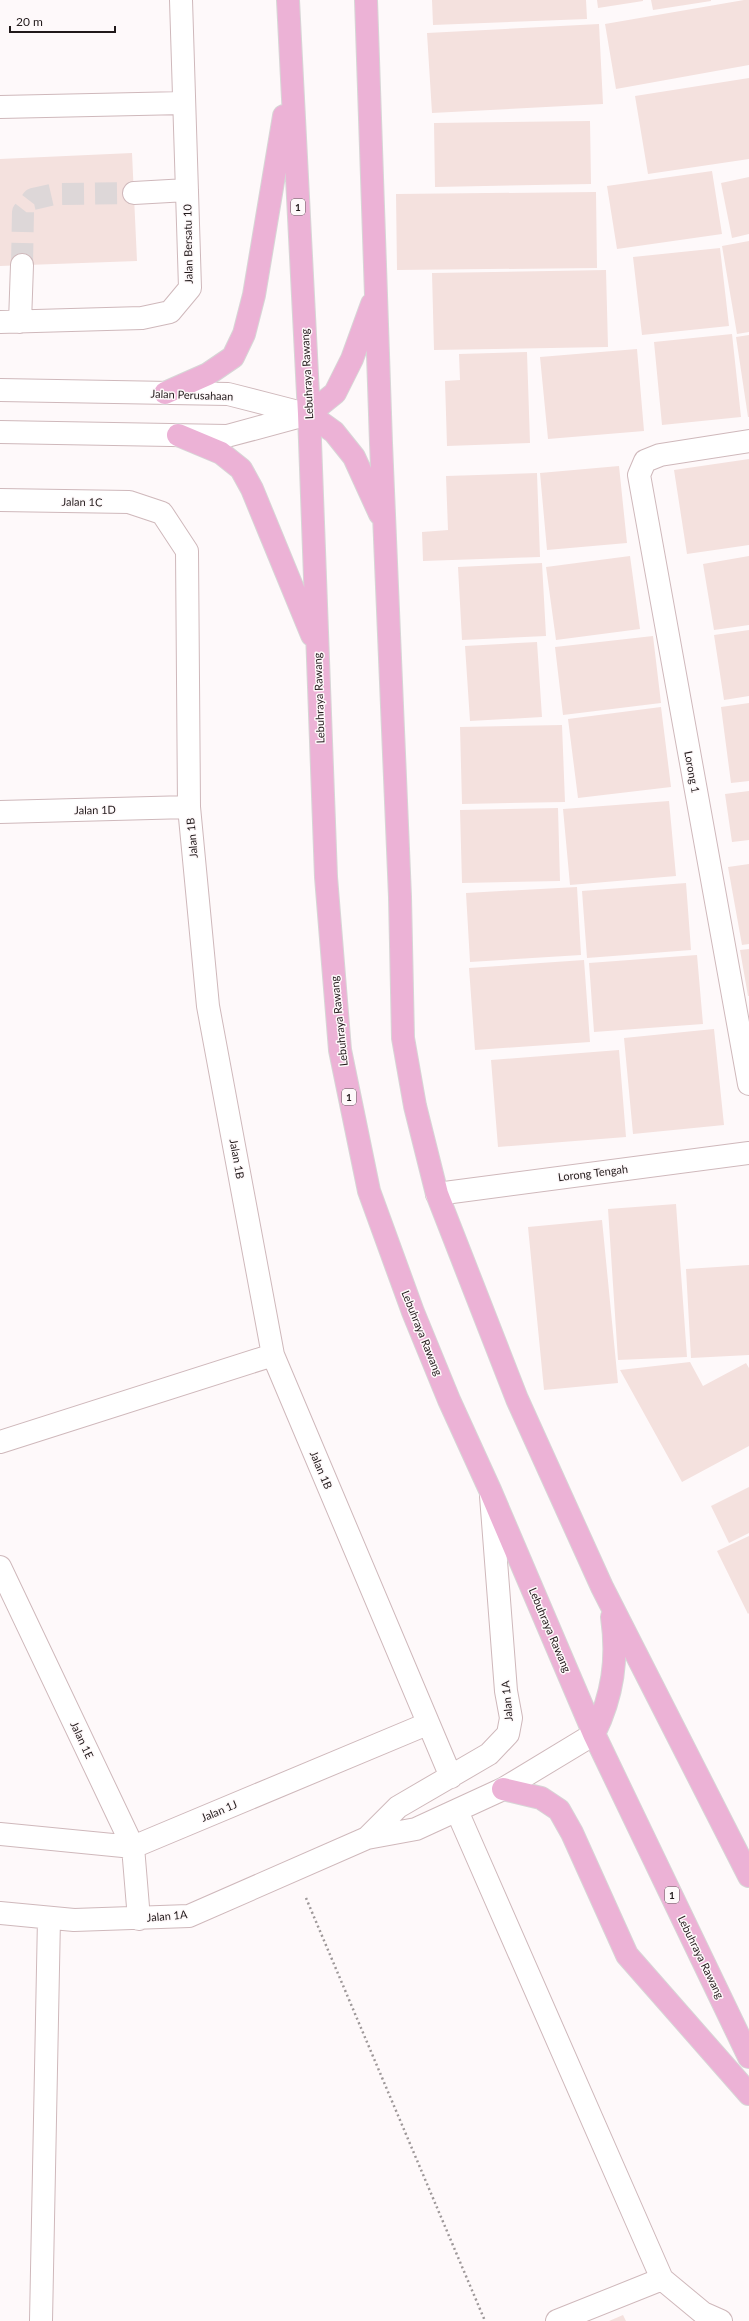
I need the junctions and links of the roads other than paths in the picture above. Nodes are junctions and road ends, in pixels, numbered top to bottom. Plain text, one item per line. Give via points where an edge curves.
1 (181, 0) edge
2 (288, 0) edge
3 (366, 0) edge
4 (290, 76) junction
5 (184, 102) junction
6 (0, 106) edge
7 (187, 190) junction
8 (134, 193) tunnel mouth
9 (22, 265) tunnel mouth
10 (376, 293) junction
11 (10, 322) edge
12 (0, 390) edge
13 (165, 394) junction
14 (309, 414) junction
15 (0, 432) edge
16 (178, 435) junction
17 (749, 441) edge
18 (0, 500) edge
19 (162, 513) joint
20 (384, 524) junction
21 (318, 649) junction
22 (190, 807) junction
23 (0, 812) edge
24 (749, 1084) edge
25 (749, 1153) edge
26 (437, 1194) junction
27 (273, 1354) junction
28 (0, 1442) edge
29 (490, 1490) junction
30 (0, 1567) edge
31 (602, 1587) junction
32 (427, 1724) junction
33 (594, 1734) junction
34 (451, 1777) junction
35 (503, 1789) junction
36 (457, 1811) junction
37 (0, 1834) edge
38 (367, 1838) junction
39 (133, 1847) junction
40 (749, 1876) edge
41 (0, 1913) edge
42 (49, 1918) junction
43 (139, 1919) junction
44 (749, 2057) edge
45 (749, 2094) edge
46 (662, 2279) junction
47 (41, 2321) edge
48 (557, 2321) edge
49 (721, 2321) edge

1 - 5 street, Jalan Bersatu 10
2 - 4 main road, Lebuhraya Rawang / 1
3 - 10 main road
4 - 13 main road via 254,295 244,334 233,357 208,374
4 - 14 main road, Lebuhraya Rawang / 1
5 - 6 street
5 - 7 street, Jalan Bersatu 10
7 - 8 street
7 - 11 street, Jalan Bersatu 10 via 190,288 170,312 142,318
9 - 11 street
10 - 14 main road via 352,359 335,393
10 - 20 main road
12 - 13 street, Jalan Perusahaan
13 - 14 street, Jalan Perusahaan via 228,394
14 - 16 street via 227,436
14 - 20 main road via 334,432 354,457
14 - 21 main road, Lebuhraya Rawang / 1
15 - 16 street
16 - 21 main road via 221,453 241,469 252,489
17 - 24 street, Lorong 1 via 660,455 645,461 639,476
18 - 19 street, Jalan 1C via 129,502
19 - 22 street, Jalan 1B via 187,551
20 - 26 main road via 404,1038 415,1106
21 - 29 main road, Lebuhraya Rawang / 1 via 326,877 340,1050 369,1191 431,1356
22 - 23 street, Jalan 1D
22 - 27 street, Jalan 1B via 208,1006
25 - 26 street, Lorong Tengah
26 - 31 main road via 517,1398
27 - 28 street
27 - 32 street, Jalan 1B
29 - 33 main road, Lebuhraya Rawang / 1
29 - 34 street, Jalan 1A via 506,1690 511,1718 508,1734 489,1754
30 - 39 street, Jalan 1E
31 - 33 main road via 611,1613 616,1665 607,1706
31 - 40 main road
32 - 34 street, Jalan 1B
32 - 39 street, Jalan 1J
33 - 35 street, Jalan 1A
33 - 44 main road, Lebuhraya Rawang / 1
34 - 38 street, Jalan 1A via 398,1807
35 - 36 street, Jalan 1A
35 - 45 main road via 541,1798 559,1810 572,1833 627,1955
36 - 38 street, Jalan 1A via 416,1829
36 - 46 street
37 - 39 street, Jalan 1J
38 - 43 street, Jalan 1A via 189,1916
39 - 43 street, Jalan 1E
41 - 42 street, Jalan 1A
42 - 43 street, Jalan 1A
42 - 47 street
46 - 48 street
46 - 49 street via 703,2313

